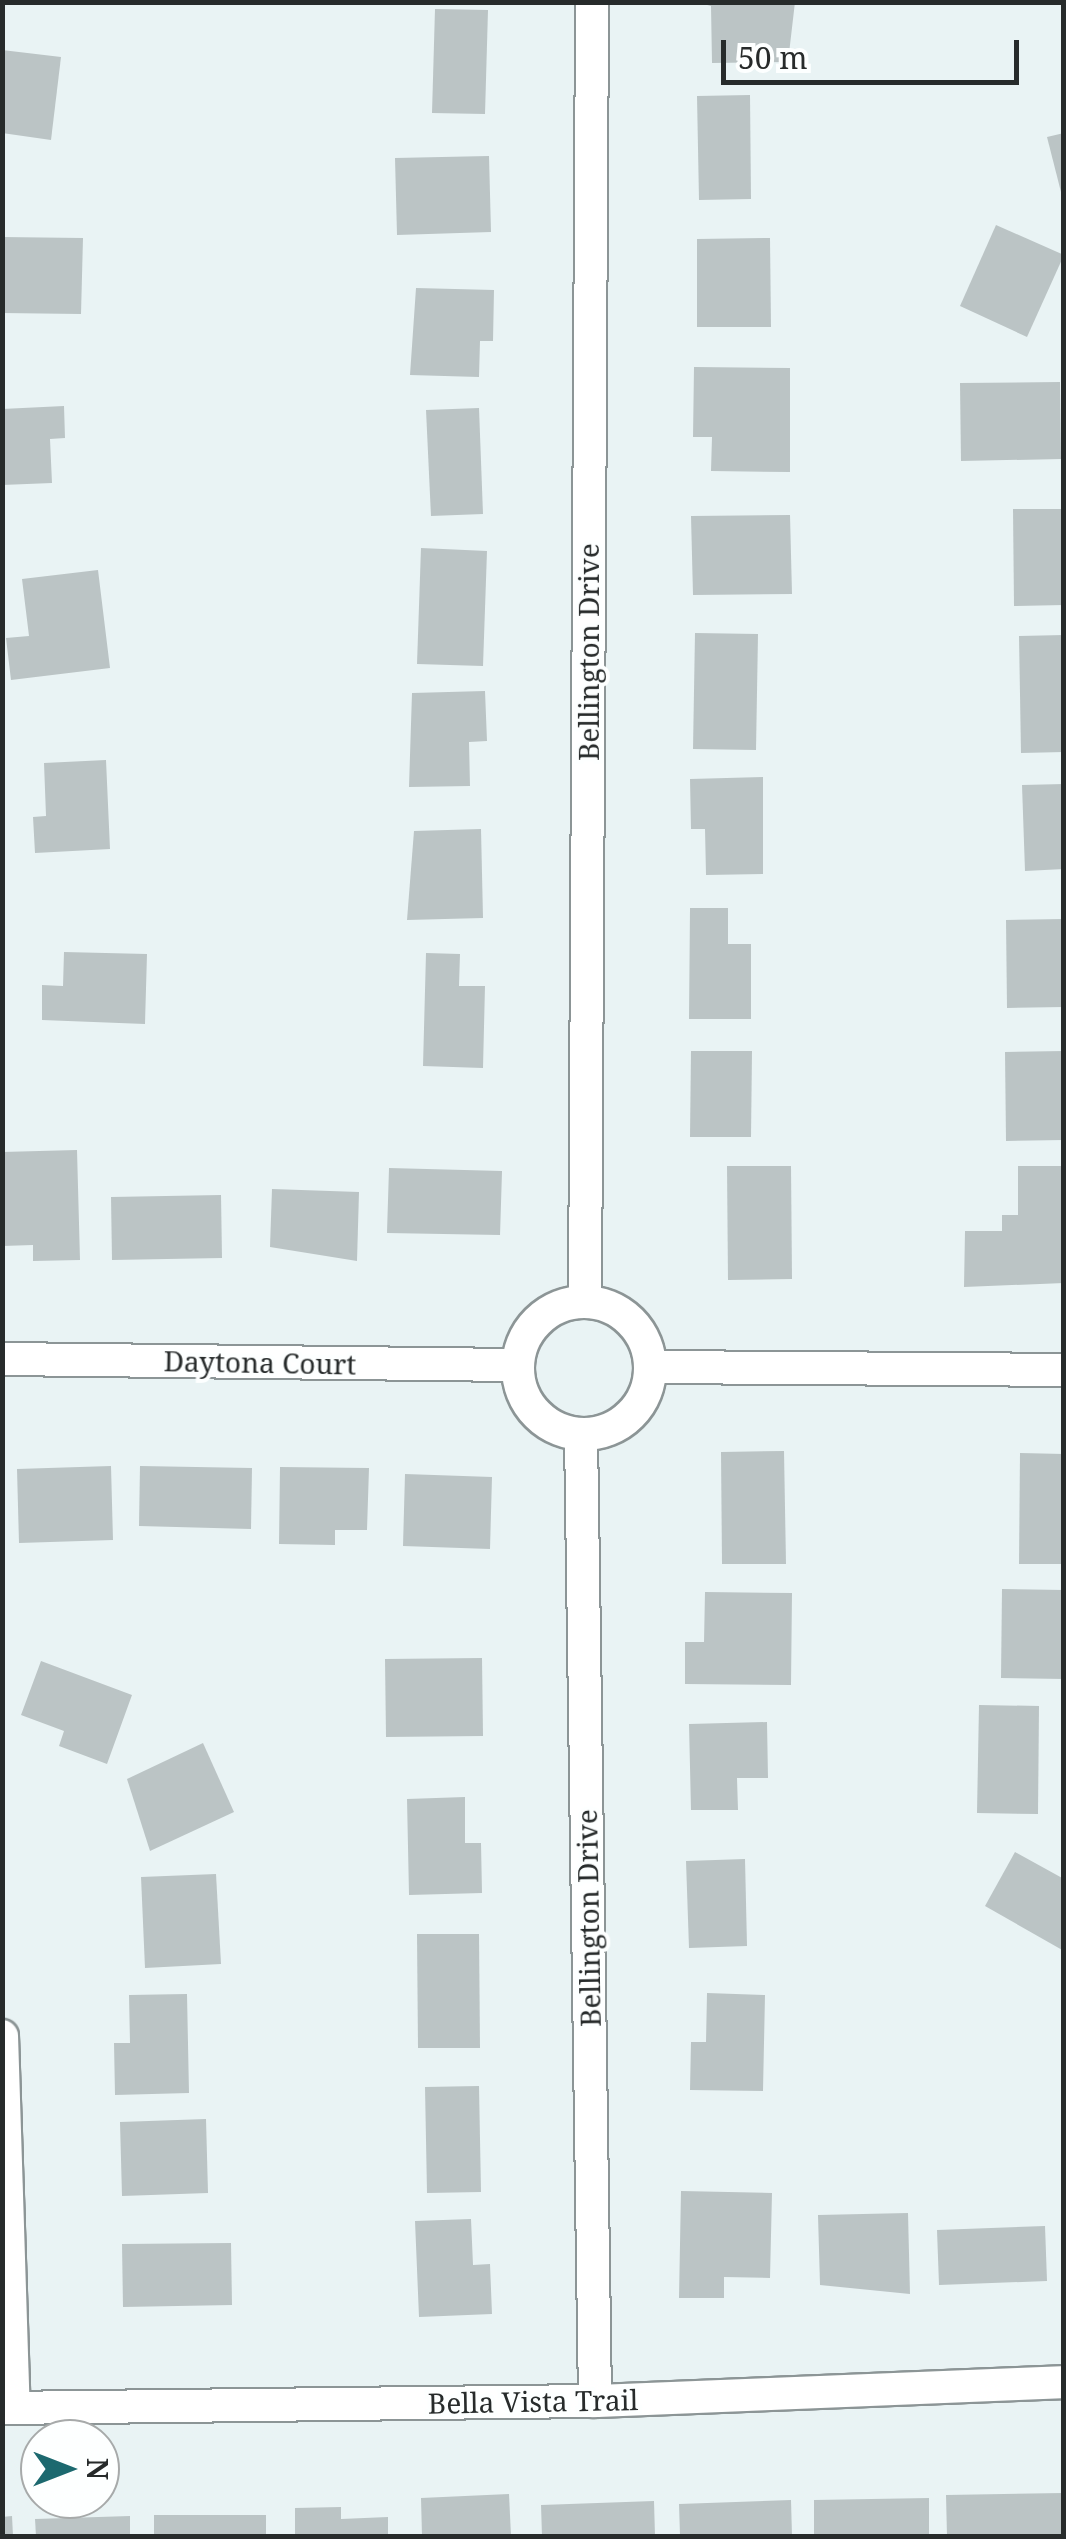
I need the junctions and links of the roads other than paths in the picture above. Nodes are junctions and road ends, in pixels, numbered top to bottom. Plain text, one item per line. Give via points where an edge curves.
1 (592, 2) edge
2 (585, 1302) junction
3 (2, 1359) edge
4 (518, 1365) junction
5 (650, 1367) junction
6 (1064, 1370) edge
7 (582, 1434) junction
8 (2, 2036) edge
9 (1064, 2382) edge
10 (594, 2401) junction
11 (8, 2408) edge

1 - 2 street, Bellington Drive
2 - 4 street via 533,1325
2 - 5 street via 632,1320
3 - 4 street, Daytona Court
4 - 7 street via 530,1407
5 - 6 street
5 - 7 street via 628,1418
7 - 10 street, Bellington Drive
8 - 11 street
9 - 10 street, Bella Vista Trail
10 - 11 street, Bella Vista Trail

